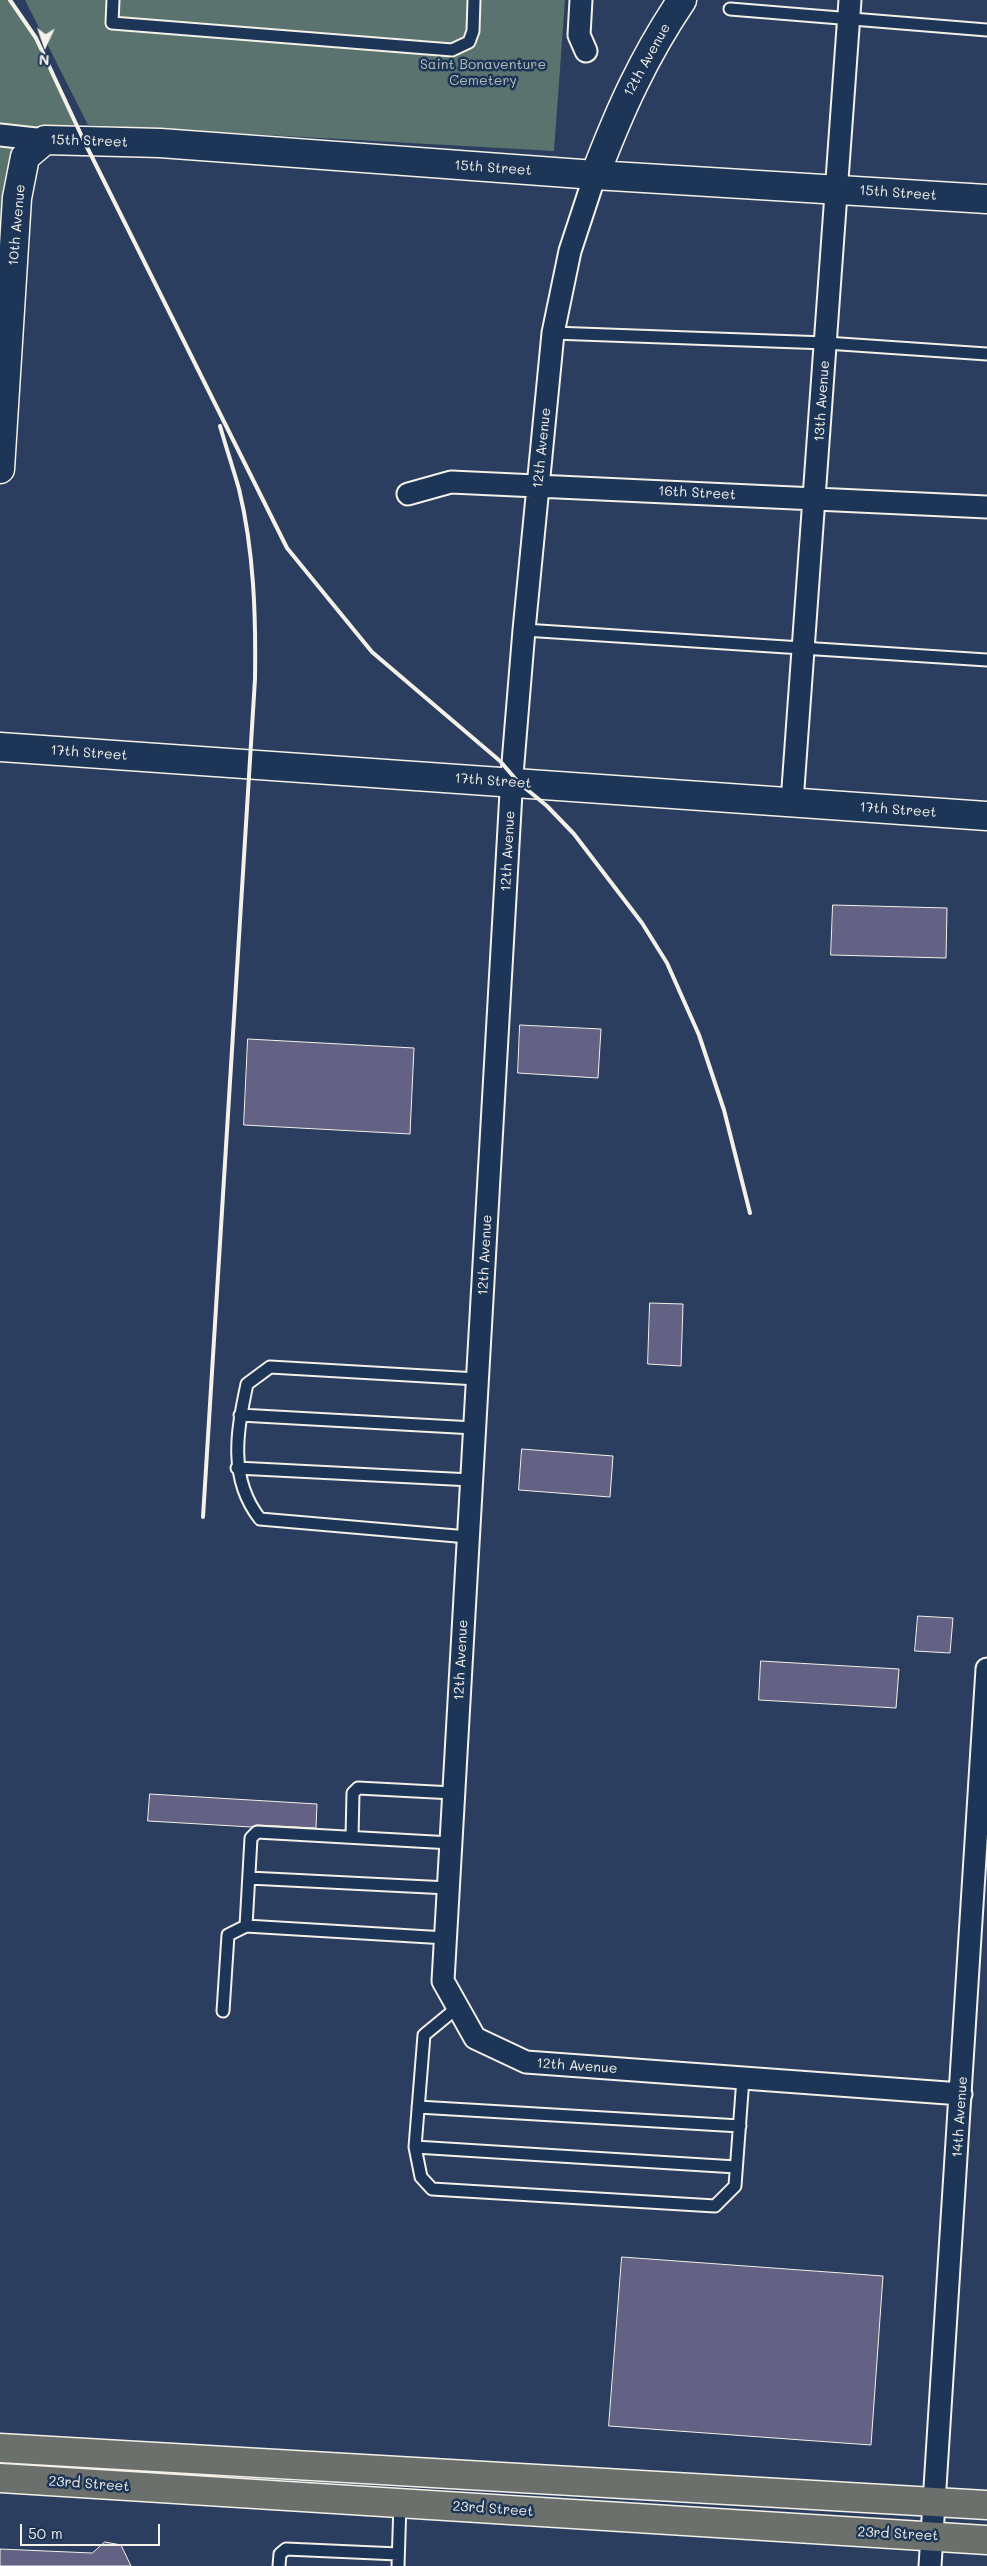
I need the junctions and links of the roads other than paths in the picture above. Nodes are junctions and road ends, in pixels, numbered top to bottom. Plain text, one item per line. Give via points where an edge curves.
1 (113, 0) edge
2 (474, 0) edge
3 (581, 0) edge
4 (682, 0) edge
5 (730, 9) dead end
6 (850, 10) edge
7 (987, 30) edge
8 (586, 51) dead end
9 (0, 136) edge
10 (45, 140) junction
11 (595, 175) junction
12 (837, 188) junction
13 (987, 199) edge
14 (553, 333) junction
15 (826, 343) junction
16 (987, 354) edge
17 (1, 453) edge
18 (538, 485) junction
19 (408, 494) dead end
20 (815, 499) junction
21 (987, 507) edge
22 (524, 630) junction
23 (804, 648) junction
24 (987, 660) edge
25 (0, 747) edge
26 (512, 783) junction
27 (792, 802) junction
28 (987, 816) edge
29 (478, 1379) junction
30 (240, 1415) junction
31 (474, 1428) junction
32 (237, 1468) junction
33 (472, 1480) junction
34 (468, 1537) junction
35 (987, 1668) edge
36 (453, 1793) junction
37 (352, 1838) junction
38 (450, 1843) junction
39 (249, 1878) junction
40 (448, 1888) junction
41 (246, 1926) junction
42 (446, 1938) junction
43 (458, 2008) junction
44 (223, 2011) dead end
45 (743, 2078) junction
46 (961, 2094) junction
47 (418, 2107) junction
48 (740, 2126) junction
49 (415, 2147) junction
50 (736, 2167) junction
51 (0, 2448) edge
52 (0, 2478) edge
53 (602, 2483) junction
54 (933, 2502) junction
55 (400, 2503) junction
56 (987, 2505) edge
57 (932, 2536) junction
58 (987, 2540) edge
59 (398, 2560) edge
60 (279, 2566) edge
61 (930, 2566) edge

1 - 2 lane via 112,23 452,50 469,42 473,31
3 - 8 street via 579,35
4 - 11 main road, 12th Avenue via 655,41 621,108
5 - 6 lane
6 - 7 lane
6 - 12 street, 13th Avenue
9 - 10 street, 15th Street
10 - 11 main road, 15th Street via 160,143
10 - 17 main road, 10th Avenue via 25,157 17,198
11 - 12 main road, 15th Street
11 - 14 street, 12th Avenue via 570,252
12 - 13 main road, 15th Street
12 - 15 street, 13th Avenue
14 - 15 lane
14 - 18 street, 12th Avenue
15 - 16 lane
15 - 20 street, 13th Avenue
18 - 19 street, 16th Street via 451,482
18 - 20 street, 16th Street
18 - 22 street, 12th Avenue
20 - 21 street, 16th Street
20 - 23 street, 13th Avenue
22 - 23 lane
22 - 26 street, 12th Avenue
23 - 24 lane
23 - 27 street, 13th Avenue
25 - 26 main road, 17th Street
26 - 27 main road, 17th Street
26 - 29 street, 12th Avenue
27 - 28 main road, 17th Street
29 - 30 lane via 270,1367 247,1384
29 - 31 street, 12th Avenue
30 - 31 lane
30 - 32 lane
31 - 33 street, 12th Avenue
32 - 33 lane
32 - 34 lane via 251,1507 260,1519
33 - 34 street, 12th Avenue
34 - 36 street, 12th Avenue
35 - 46 street, 14th Avenue
36 - 37 lane via 358,1788 353,1793
36 - 38 street, 12th Avenue
37 - 38 lane
37 - 39 lane via 257,1832 251,1838
38 - 40 street, 12th Avenue
39 - 40 lane
39 - 41 lane
40 - 42 street, 12th Avenue
41 - 42 lane
41 - 44 lane via 228,1935
42 - 43 street, 12th Avenue via 443,1981
43 - 45 street, 12th Avenue via 475,2038 526,2062
43 - 47 lane via 424,2035
45 - 46 street, 12th Avenue
45 - 48 lane
46 - 54 street, 14th Avenue
47 - 48 lane
47 - 49 lane
48 - 50 lane
49 - 50 lane
49 - 50 lane via 421,2178 432,2189 715,2206 735,2186
51 - 53 highway
52 - 55 highway, 23rd Street
53 - 54 highway
53 - 55 highway via 600,2490 588,2495 414,2492 404,2496
54 - 56 highway
54 - 57 street, 14th Avenue
55 - 57 highway, 23rd Street
55 - 59 lane
57 - 58 highway, 23rd Street
57 - 61 street, 14th Avenue
59 - 60 lane via 286,2549 280,2554

